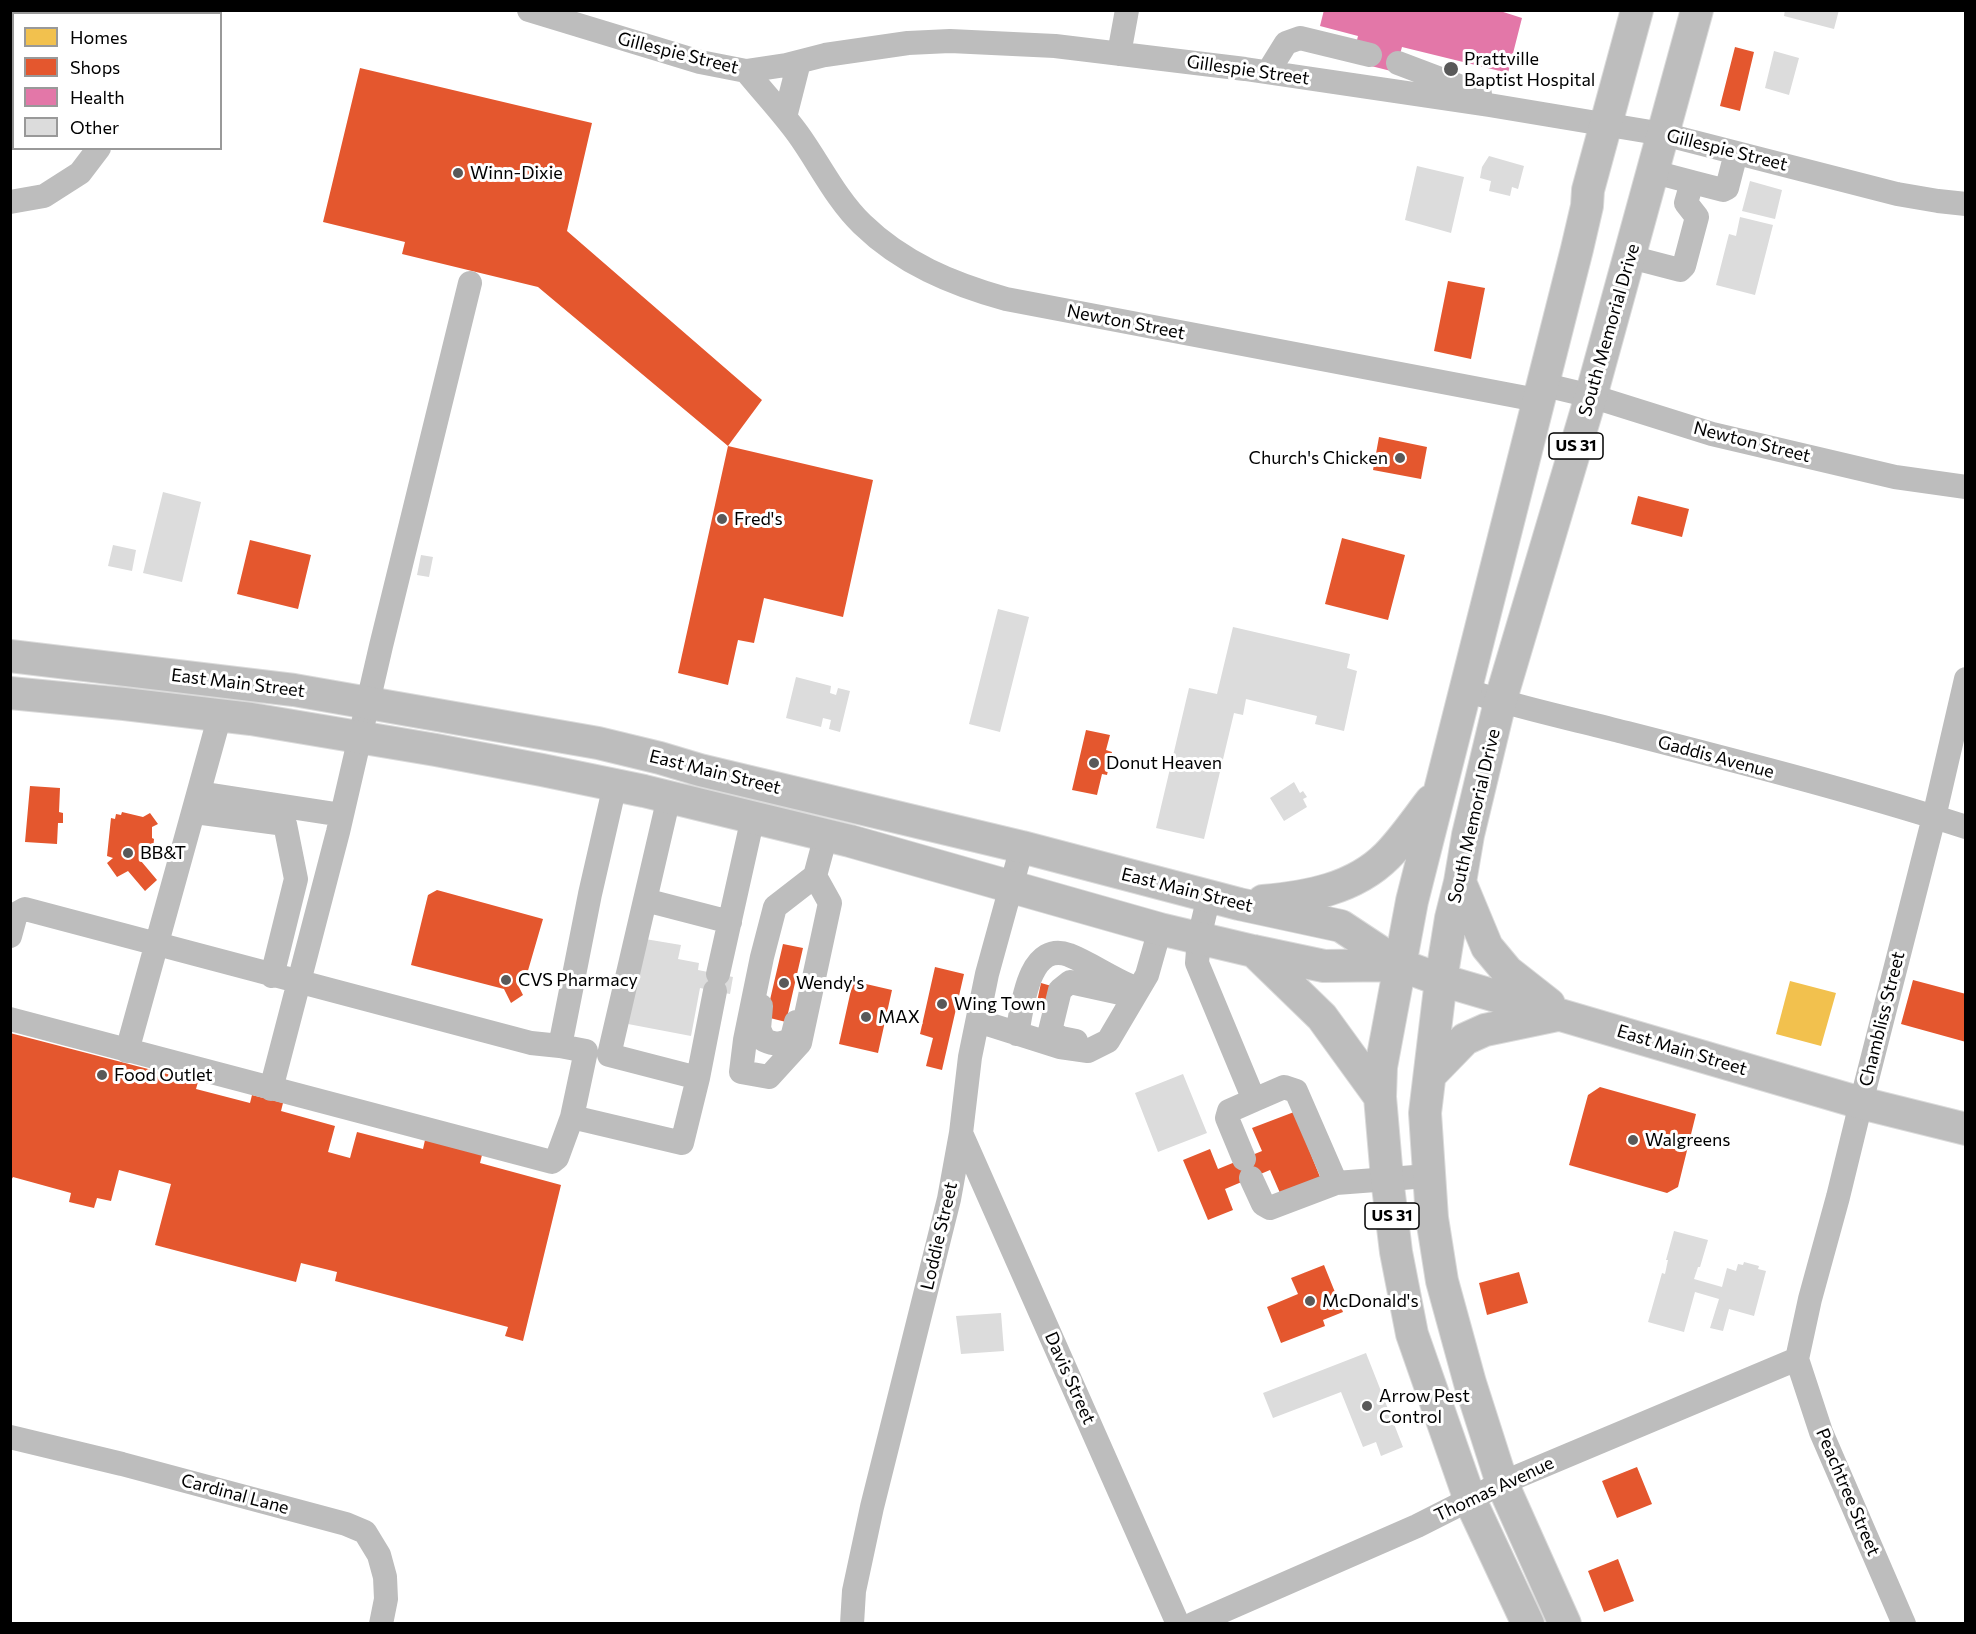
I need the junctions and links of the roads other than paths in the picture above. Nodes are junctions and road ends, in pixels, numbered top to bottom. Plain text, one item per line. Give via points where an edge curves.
1 (529, 10) edge
2 (1126, 10) edge
3 (1637, 10) edge
4 (1697, 10) edge
5 (1119, 54) junction
6 (1370, 55) dead end
7 (799, 62) junction
8 (1398, 63) dead end
9 (746, 71) junction
10 (1268, 72) junction
11 (1489, 105) junction
12 (785, 117) junction
13 (1606, 124) junction
14 (1663, 134) junction
15 (97, 150) edge
16 (1736, 153) junction
17 (1654, 172) junction
18 (1692, 182) junction
19 (10, 202) edge
20 (1965, 204) edge
21 (1630, 257) junction
22 (470, 283) dead end
23 (1539, 392) junction
24 (1591, 396) junction
25 (1965, 487) edge
26 (10, 656) edge
27 (1965, 679) edge
28 (1466, 690) junction
29 (10, 693) edge
30 (368, 702) junction
31 (1500, 702) junction
32 (220, 716) junction
33 (359, 737) junction
34 (615, 785) junction
35 (1438, 791) junction
36 (669, 797) junction
37 (197, 802) junction
38 (342, 815) junction
39 (1934, 817) junction
40 (753, 818) junction
41 (1965, 826) edge
42 (826, 835) junction
43 (1022, 847) junction
44 (815, 876) junction
45 (1460, 882) junction
46 (1010, 888) junction
47 (1209, 896) junction
48 (645, 900) junction
49 (1239, 904) junction
50 (730, 922) junction
51 (1160, 929) junction
52 (10, 936) edge
53 (1199, 938) junction
54 (822, 939) junction
55 (156, 944) junction
56 (1253, 951) junction
57 (762, 957) junction
58 (1400, 965) junction
59 (272, 976) junction
60 (1441, 980) junction
61 (298, 983) junction
62 (1136, 993) junction
63 (1561, 1014) junction
64 (10, 1019) edge
65 (978, 1021) junction
66 (1119, 1022) junction
67 (1017, 1034) junction
68 (560, 1046) junction
69 (127, 1051) junction
70 (598, 1053) junction
71 (1430, 1075) junction
72 (698, 1078) junction
73 (272, 1089) junction
74 (1380, 1097) junction
75 (1254, 1100) junction
76 (1861, 1103) junction
77 (573, 1117) junction
78 (1965, 1129) edge
79 (961, 1133) junction
80 (1428, 1176) junction
81 (1387, 1178) junction
82 (1336, 1183) junction
83 (1797, 1359) junction
84 (10, 1437) edge
85 (1502, 1482) junction
86 (1470, 1500) junction
87 (381, 1623) edge
88 (852, 1623) edge
89 (1178, 1623) edge
90 (1193, 1623) edge
91 (1528, 1623) edge
92 (1565, 1623) edge
93 (1904, 1623) edge

1 - 9 street, Gillespie Street via 700,62
2 - 5 street
3 - 13 main road, South Memorial Drive / US 31
4 - 14 main road, South Memorial Drive / US 31
5 - 7 street, Gillespie Street via 950,41 908,43
5 - 10 street, Gillespie Street
6 - 10 street via 1300,38 1286,44
7 - 9 street, Gillespie Street
7 - 12 street
8 - 11 street via 1482,95
9 - 12 street, Newton Street
10 - 11 street, Gillespie Street
11 - 13 street, Gillespie Street
12 - 23 street, Newton Street via 859,222 908,260 965,288 1006,299
13 - 14 street, Gillespie Street
13 - 23 main road, South Memorial Drive / US 31
14 - 16 street, Gillespie Street
14 - 17 main road, South Memorial Drive / US 31
15 - 19 street via 80,173 44,196
16 - 18 street via 1727,188
16 - 20 street, Gillespie Street via 1897,194
17 - 18 street
17 - 21 main road, South Memorial Drive / US 31
18 - 21 street via 1686,203 1697,217 1684,266 1680,270
21 - 24 main road, South Memorial Drive / US 31
22 - 30 street
23 - 24 street, Newton Street
23 - 28 main road, South Memorial Drive / US 31
24 - 25 street, Newton Street via 1712,434 1896,477
24 - 31 main road, South Memorial Drive / US 31
26 - 30 main road, East Main Street
27 - 39 street, Chambliss Street
28 - 31 street, Gaddis Avenue
28 - 35 main road, South Memorial Drive / US 31
29 - 32 main road, East Main Street
30 - 33 street
30 - 43 main road, East Main Street via 598,743
31 - 39 street, Gaddis Avenue
31 - 45 main road, South Memorial Drive / US 31
32 - 33 main road, East Main Street
32 - 37 street
33 - 34 main road, East Main Street
33 - 38 street
34 - 36 main road, East Main Street
34 - 68 street
35 - 49 main road via 1387,857 1352,881 1310,895
35 - 58 main road, South Memorial Drive / US 31
36 - 40 main road, East Main Street
36 - 48 street
37 - 38 street
37 - 55 street
37 - 59 street via 285,824 296,879
38 - 61 street
39 - 41 street, Gaddis Avenue
39 - 76 street, Chambliss Street
40 - 42 main road, East Main Street
40 - 50 street
42 - 44 street
42 - 46 main road, East Main Street
43 - 46 street, Loddie Street
43 - 47 main road, East Main Street
44 - 54 street via 830,903
44 - 57 street via 775,908
45 - 60 main road, South Memorial Drive / US 31
45 - 63 main road via 1487,947 1507,971
46 - 51 main road, East Main Street
46 - 65 street, Loddie Street
47 - 49 main road, East Main Street
47 - 53 street
48 - 50 street
48 - 70 street
49 - 58 main road, East Main Street via 1341,926
50 - 72 street
51 - 53 main road, East Main Street
51 - 62 street via 1147,975
52 - 55 street via 16,914 25,909
53 - 56 main road, East Main Street
53 - 75 street via 1197,963
54 - 57 street via 810,959 792,1038 782,1044 764,1040 759,1029 766,984
54 - 57 street via 800,1043 769,1077 741,1072
55 - 59 street
55 - 69 street
56 - 58 main road, East Main Street via 1324,966
56 - 74 main road via 1322,1017
58 - 60 main road, East Main Street
58 - 74 main road, South Memorial Drive / US 31 via 1381,1067
59 - 61 street
60 - 63 main road, East Main Street
60 - 71 main road, South Memorial Drive / US 31
61 - 68 street via 531,1043
61 - 73 street
62 - 66 street
62 - 66 street via 1070,982 1060,990 1050,1031 1081,1042
62 - 67 street via 1067,954 1052,954 1037,963 1027,982
63 - 71 main road via 1485,1030 1465,1039
63 - 76 main road, East Main Street
64 - 69 street
65 - 67 street
65 - 79 street, Loddie Street
66 - 67 street via 1108,1041 1088,1052
68 - 70 street
69 - 73 street
70 - 72 street
70 - 77 street
71 - 80 main road, South Memorial Drive / US 31 via 1425,1113
72 - 77 street via 682,1143
73 - 77 street via 552,1162
74 - 81 main road, South Memorial Drive / US 31
75 - 82 street via 1284,1087 1296,1091
75 - 82 street via 1229,1111 1227,1118 1263,1204 1270,1208
76 - 78 main road, East Main Street
76 - 83 street, Chambliss Street
79 - 88 street, Loddie Street via 930,1282 872,1508 854,1591
79 - 89 street, Davis Street
80 - 81 street
80 - 85 main road, South Memorial Drive / US 31 via 1442,1281
81 - 82 street
81 - 86 main road, South Memorial Drive / US 31 via 1412,1334
83 - 85 street, Thomas Avenue
83 - 93 street, Peachtree Street via 1821,1432
84 - 87 street, Cardinal Lane via 365,1532 379,1555 385,1577
85 - 86 street, Thomas Avenue
85 - 92 main road, South Memorial Drive / US 31
86 - 90 street, Thomas Avenue
86 - 91 main road, South Memorial Drive / US 31

